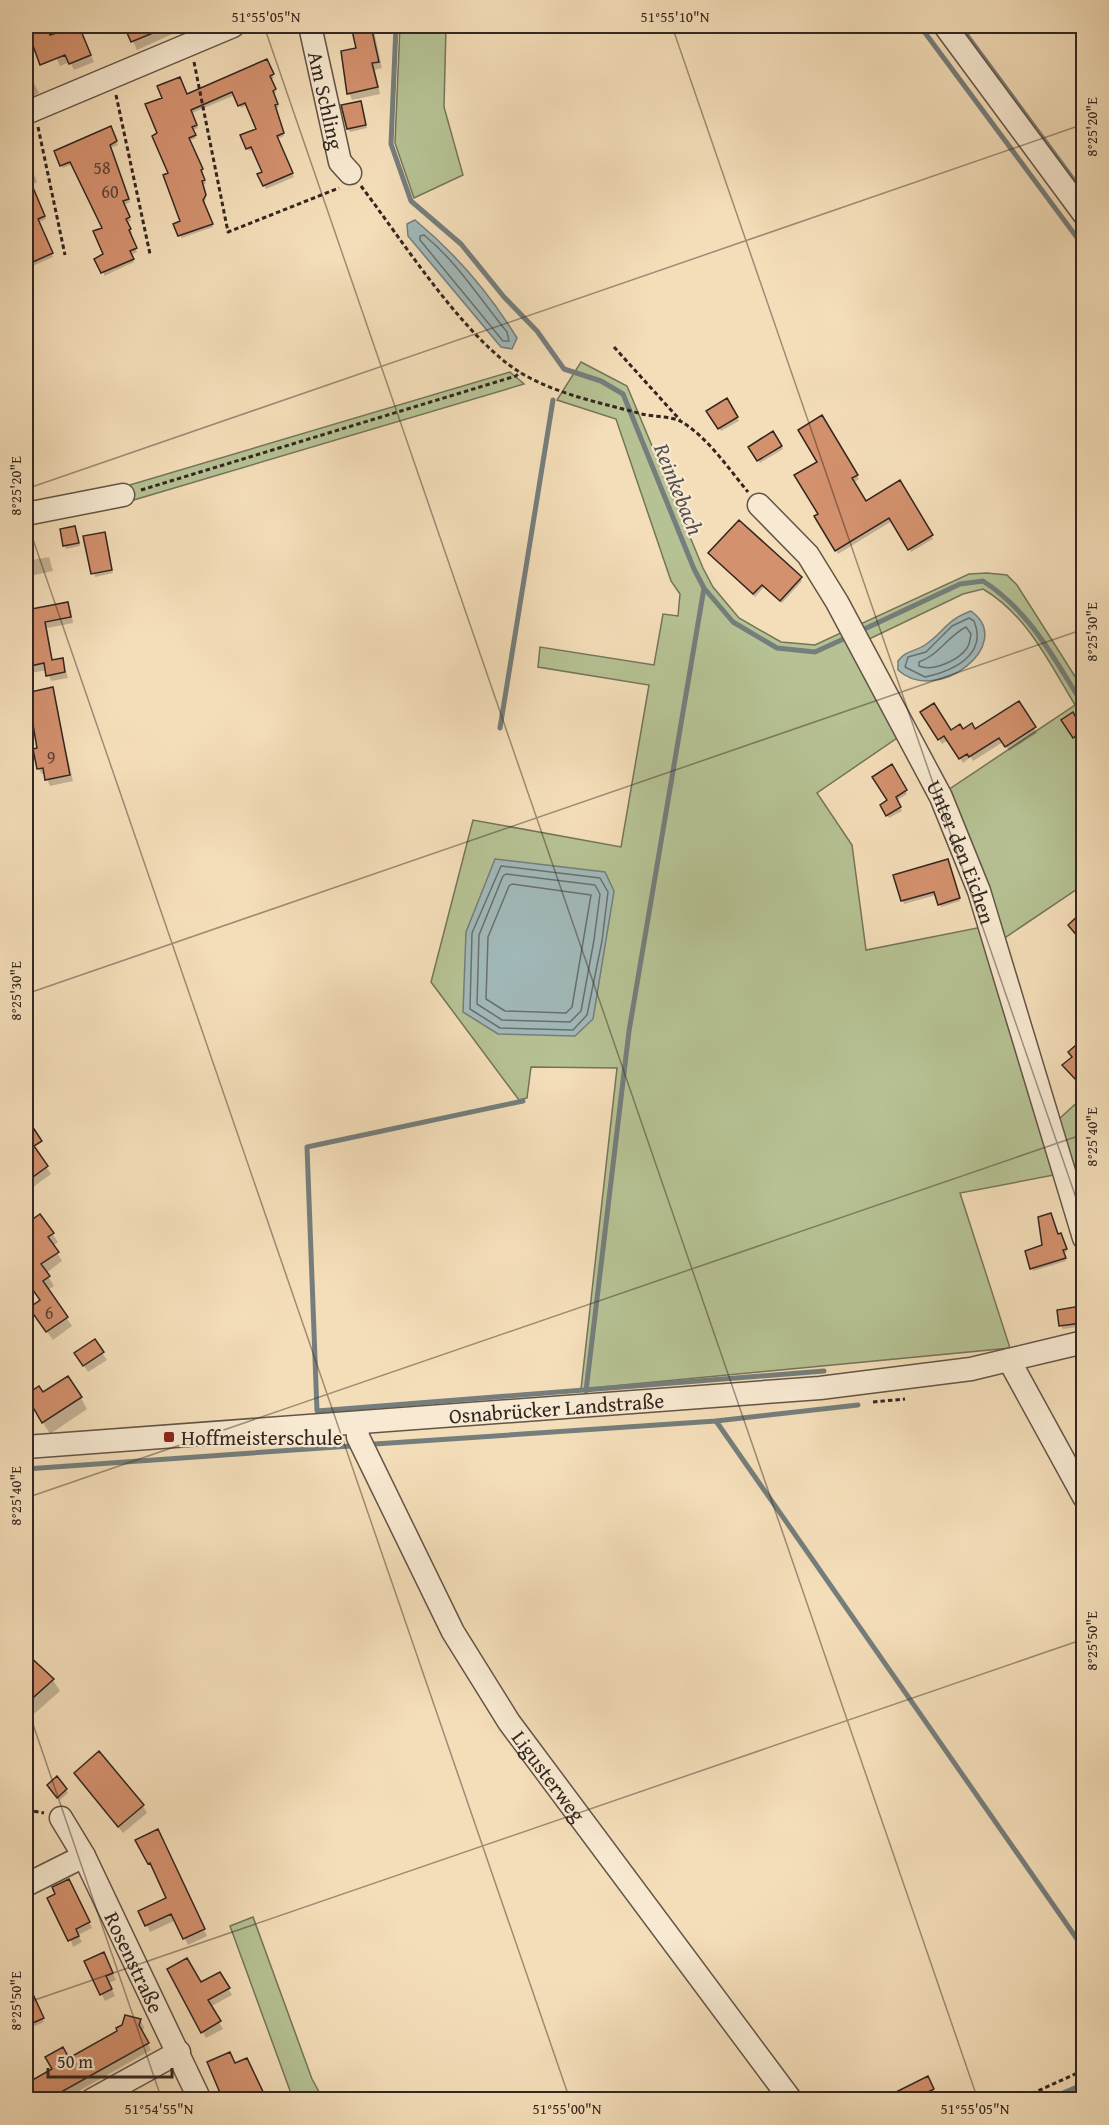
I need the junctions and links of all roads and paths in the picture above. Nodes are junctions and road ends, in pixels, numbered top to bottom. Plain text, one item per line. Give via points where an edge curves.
1 (233, 26) edge
2 (309, 26) edge
3 (945, 26) edge
4 (190, 43) junction
5 (112, 76) junction
6 (30, 111) edge
7 (350, 173) junction
8 (1083, 214) edge
9 (150, 254) dead end
10 (64, 255) dead end
11 (614, 347) dead end
12 (520, 372) junction
13 (681, 421) junction
14 (123, 495) joint
15 (759, 505) joint
16 (26, 514) edge
17 (1083, 1238) edge
18 (1083, 1342) edge
19 (1009, 1360) junction
20 (357, 1423) junction
21 (26, 1447) edge
22 (1083, 1497) edge
23 (26, 1799) edge
24 (60, 1818) joint
25 (84, 1856) junction
26 (26, 1885) edge
27 (179, 2052) junction
28 (1083, 2070) edge
29 (92, 2100) edge
30 (200, 2100) edge
31 (790, 2100) edge
32 (1018, 2100) edge

1 - 4 street
2 - 7 street, Am Schling via 340,162
3 - 8 street
4 - 5 street
4 - 7 path via 228,232 338,189
5 - 6 street
5 - 9 path
6 - 10 path
7 - 12 path via 454,309
11 - 13 path
12 - 13 path via 574,396
12 - 14 path
13 - 15 path
14 - 16 street
15 - 17 street, Unter den Eichen via 808,555 941,797 979,891
18 - 19 street, Osnabrücker Landstraße
19 - 20 street, Osnabrücker Landstraße via 934,1375 820,1388
19 - 22 street
20 - 21 street, Osnabrücker Landstraße
20 - 31 street, Ligusterweg via 358,1437 471,1665
23 - 24 path via 33,1811
24 - 25 street, Rosenstraße
25 - 26 street
25 - 27 street, Rosenstraße
27 - 29 street
27 - 30 street, Rosenstraße
28 - 32 path

